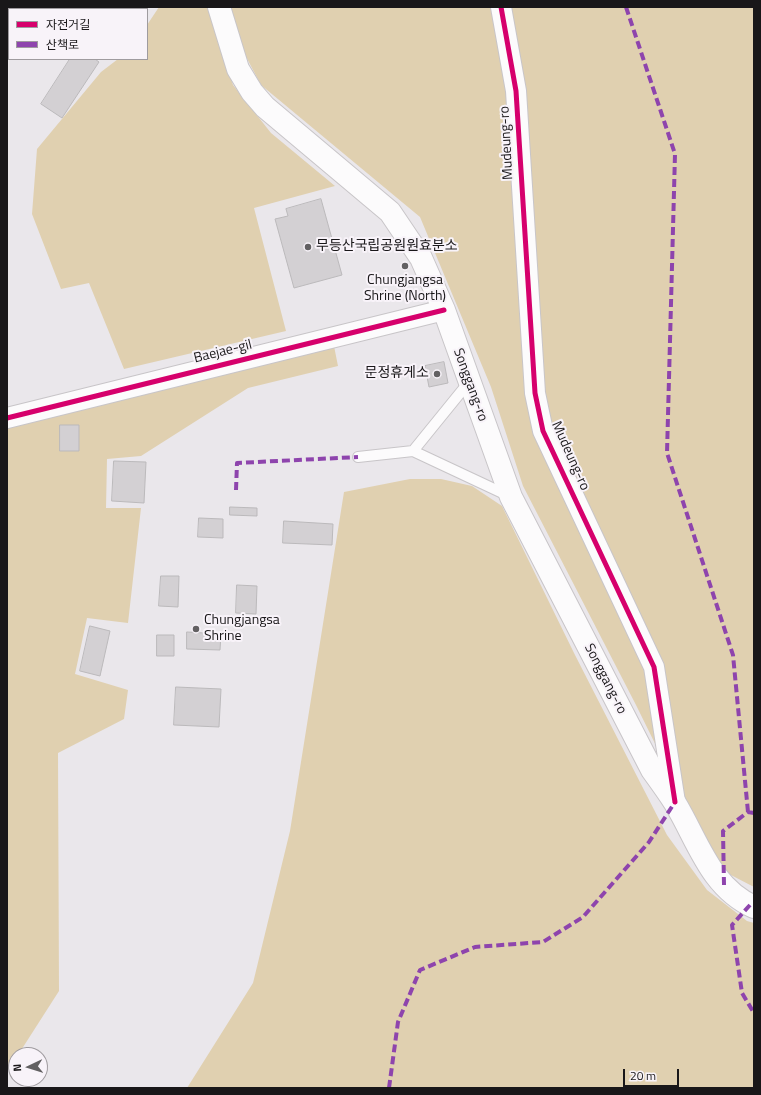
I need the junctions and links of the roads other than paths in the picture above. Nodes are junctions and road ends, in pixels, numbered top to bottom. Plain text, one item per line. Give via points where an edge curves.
1 (219, 7) edge
2 (501, 7) edge
3 (444, 310) junction
4 (469, 382) junction
5 (7, 418) edge
6 (413, 451) junction
7 (358, 457) dead end
8 (511, 497) junction
9 (675, 802) junction
10 (754, 907) edge

1 - 3 main road, Songgang-ro via 238,69 252,92 265,107 390,212 421,258
2 - 9 street, Mudeung-ro via 516,91 535,393 544,431 654,667
3 - 4 main road, Songgang-ro
3 - 5 street, Baejae-gil
4 - 6 lane
4 - 8 main road, Songgang-ro
6 - 7 lane
6 - 8 lane
8 - 9 main road, Songgang-ro via 652,770
9 - 10 main road, Mudeung-ro via 712,873

